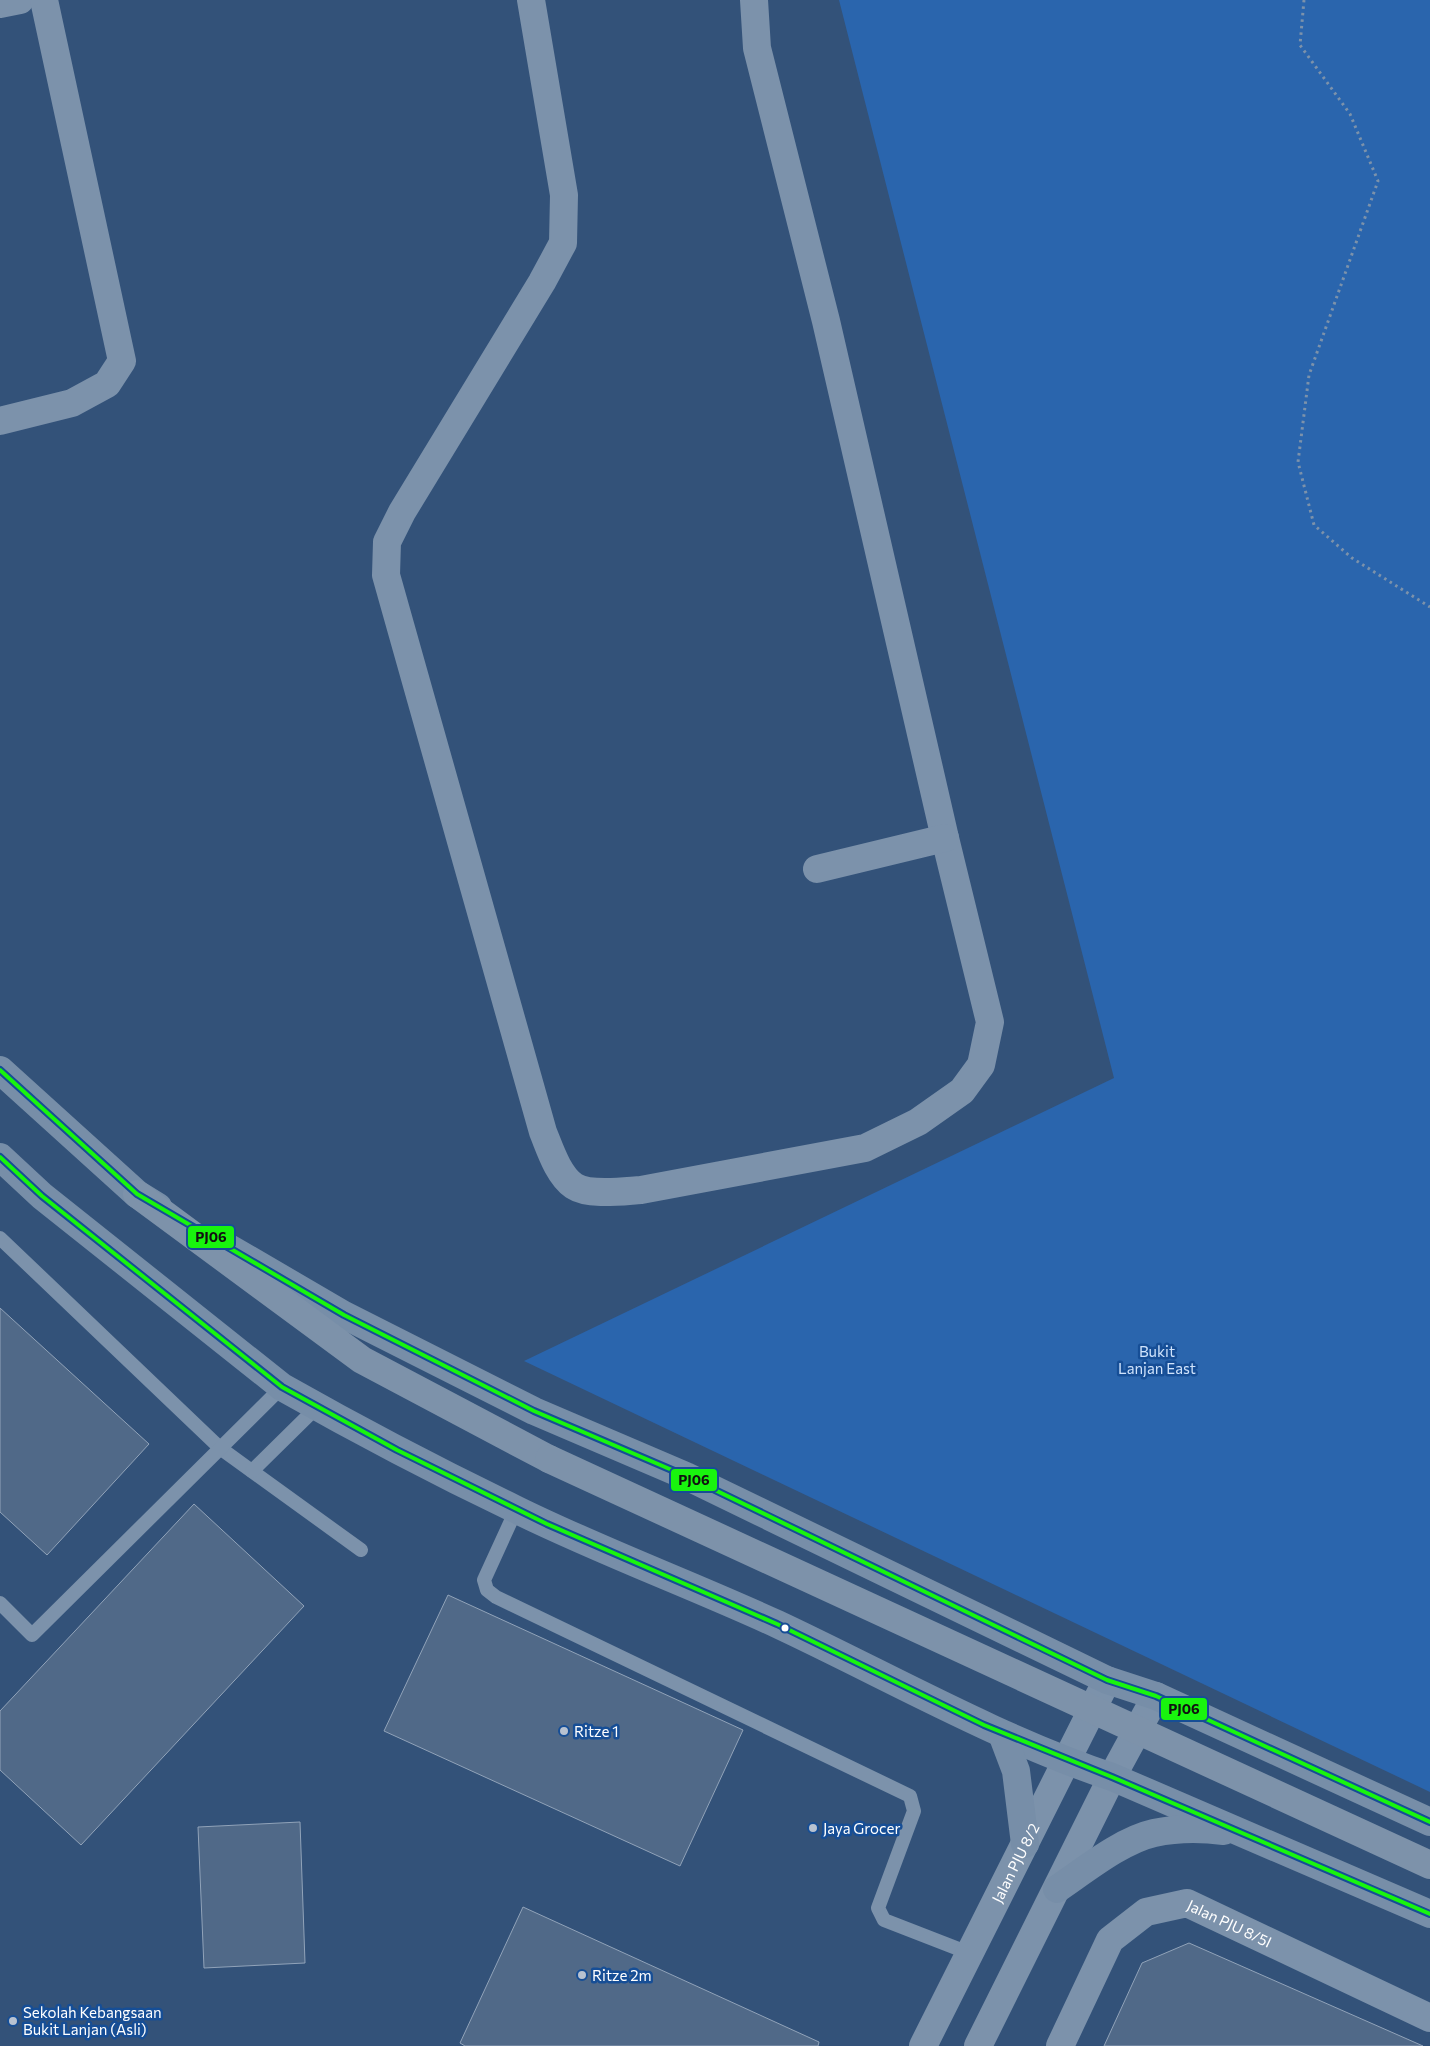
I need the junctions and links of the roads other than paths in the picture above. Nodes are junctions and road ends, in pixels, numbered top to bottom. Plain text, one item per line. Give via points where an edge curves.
1 (20, 0) edge
2 (44, 0) edge
3 (531, 0) edge
4 (754, 0) edge
5 (0, 4) edge
6 (0, 421) edge
7 (945, 838) junction
8 (817, 869) dead end
9 (0, 1070) edge
10 (0, 1157) edge
11 (137, 1194) junction
12 (0, 1238) edge
13 (282, 1387) junction
14 (317, 1407) junction
15 (220, 1448) junction
16 (252, 1471) junction
17 (516, 1510) junction
18 (361, 1550) dead end
19 (0, 1603) edge
20 (1107, 1680) junction
21 (1156, 1696) junction
22 (1002, 1734) junction
23 (1065, 1761) junction
24 (1112, 1777) junction
25 (1430, 1822) edge
26 (1243, 1833) junction
27 (1025, 1844) junction
28 (1430, 1865) edge
29 (1057, 1889) junction
30 (1430, 1914) edge
31 (970, 1953) junction
32 (1430, 2018) edge
33 (923, 2046) edge
34 (978, 2046) edge
35 (1060, 2046) edge

1 - 5 street
2 - 6 street via 122,361 107,384 72,403
3 - 7 street via 564,194 563,243 402,512 387,542 386,575 543,1132 557,1164 575,1186 604,1193 640,1190 865,1148 918,1122 962,1091 981,1065 990,1022
4 - 7 street via 757,48 826,321
7 - 8 street
9 - 11 main road
10 - 13 main road via 42,1196
11 - 20 main road via 344,1315 526,1407 686,1476
11 - 28 highway, bridge via 362,1360 549,1459
12 - 15 lane
13 - 14 main road
13 - 15 lane
14 - 16 lane
14 - 17 main road
15 - 16 lane
15 - 19 lane via 32,1635
16 - 18 lane
17 - 22 main road via 776,1624
17 - 31 lane via 484,1580 487,1590 910,1796 914,1811 878,1908 884,1920
20 - 21 main road
20 - 23 street, Jalan PJU 8/2
21 - 24 street
21 - 25 main road
22 - 23 main road
22 - 27 main road via 1016,1771
23 - 24 main road
23 - 27 street, Jalan PJU 8/2
24 - 26 main road
24 - 29 street
26 - 29 main road via 1201,1828 1153,1833 1119,1848
26 - 30 main road
27 - 31 street, Jalan PJU 8/2
29 - 34 street
31 - 33 street, Jalan PJU 8/2
32 - 35 street, Jalan PJU 8/5I via 1187,1903 1146,1912 1110,1940

